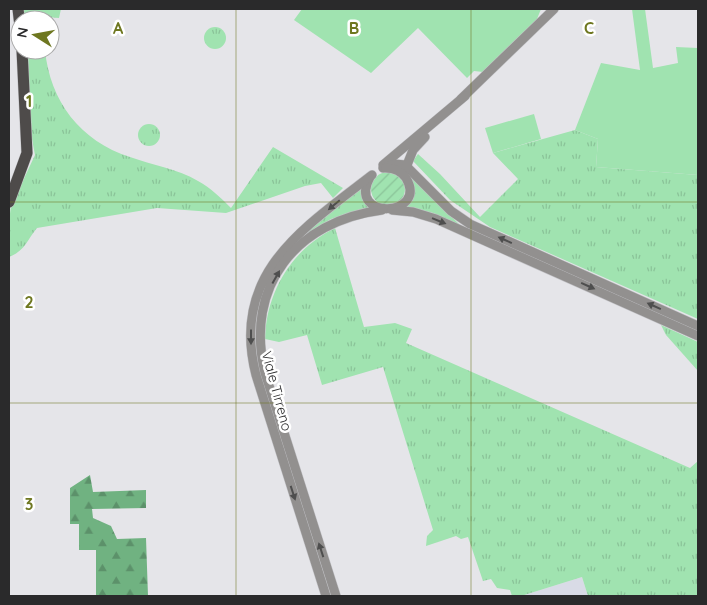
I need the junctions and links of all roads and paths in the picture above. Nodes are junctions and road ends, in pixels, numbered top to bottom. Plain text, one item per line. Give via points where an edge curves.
1 (545, 9) edge
2 (554, 9) edge
3 (533, 30) junction
4 (22, 60) edge
5 (465, 96) junction
6 (405, 166) junction
7 (378, 171) junction
8 (405, 177) junction
9 (9, 202) edge
10 (387, 210) junction
11 (283, 257) junction
12 (698, 326) edge
13 (698, 336) edge
14 (326, 596) edge
15 (336, 596) edge

1 - 3 street
2 - 3 street
3 - 5 street
4 - 9 main road via 27,153
5 - 6 street via 416,146
5 - 7 street, Viale Tirreno
6 - 7 street via 395,164
6 - 8 street
12 -> 6 street via 470,224
7 - 8 street via 394,169
7 - 10 street via 367,182 367,195 374,206
7 -> 11 street, Viale Tirreno via 298,234
8 - 10 street via 407,197 403,204
10 - 11 street, Viale Tirreno via 333,222
10 -> 13 street, Viale Tirreno via 413,212 436,219
11 -> 14 street, Viale Tirreno via 262,283 254,308 253,364
15 -> 11 street, Viale Tirreno via 262,360 260,331 264,303

